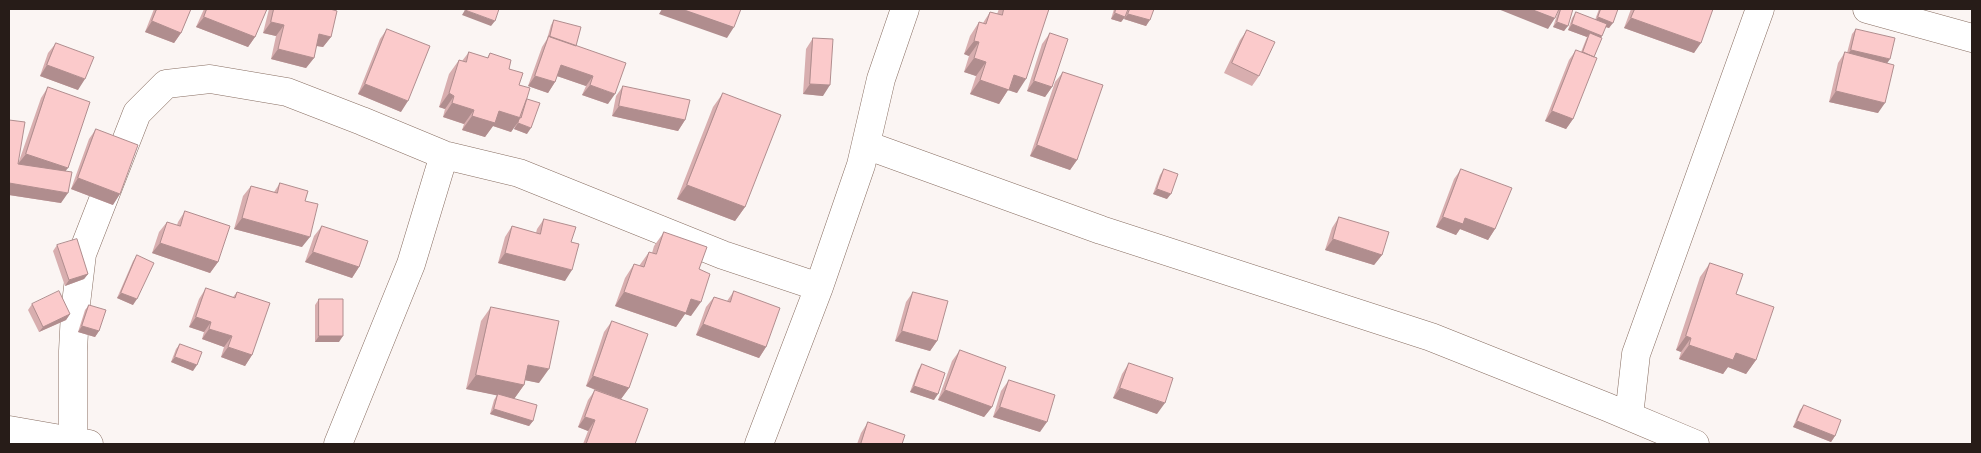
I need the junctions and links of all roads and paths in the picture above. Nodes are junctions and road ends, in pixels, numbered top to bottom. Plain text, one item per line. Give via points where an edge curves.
1 (1760, 9) edge
2 (1867, 9) edge
3 (901, 10) edge
4 (1972, 38) edge
5 (866, 145) junction
6 (444, 155) junction
7 (818, 287) junction
8 (1629, 416) junction
9 (9, 430) edge
10 (81, 443) edge
11 (338, 444) edge
12 (759, 444) edge
13 (1694, 444) edge

1 - 8 street via 1636,354
2 - 4 street
3 - 5 street
5 - 7 street
5 - 8 street via 1100,230 1431,337
6 - 7 street via 519,173 723,255
6 - 10 street via 287,92 210,79 166,84 137,113 82,254 73,351
6 - 11 street via 411,264
7 - 12 street
8 - 13 street
9 - 10 street

